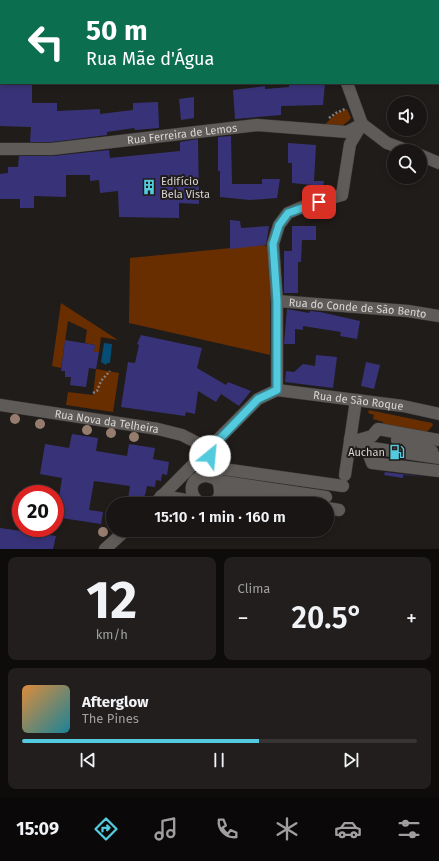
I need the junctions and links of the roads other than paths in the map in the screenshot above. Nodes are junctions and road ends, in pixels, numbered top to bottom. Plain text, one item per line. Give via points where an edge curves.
1 (347, 84) edge
2 (362, 124) junction
3 (392, 144) edge
4 (0, 149) edge
5 (427, 158) edge
6 (439, 163) edge
7 (277, 301) junction
8 (439, 316) edge
9 (277, 390) junction
10 (356, 400) junction
11 (0, 405) edge
12 (439, 414) edge
13 (358, 442) junction
14 (438, 448) edge
15 (209, 450) junction
16 (216, 468) junction
17 (439, 472) edge
18 (185, 473) junction
19 (201, 476) junction
20 (192, 492) junction
21 (218, 494) edge
22 (161, 497) edge
23 (194, 497) edge
24 (243, 497) edge
25 (259, 497) edge
26 (334, 507) edge
27 (339, 510) dead end
28 (118, 537) edge
29 (105, 549) edge

1 - 2 street
2 - 3 street
2 - 4 street, Rua Ferreira de Lemos via 347,132 257,125 52,149
2 - 7 street via 350,144 342,195 288,213 279,225 273,244
5 - 6 street
7 - 8 street, Rua do Conde de São Bento via 408,311
7 - 9 street
9 - 10 street, Rua de São Roque
9 - 15 street via 258,399
10 - 12 street, Rua de São Roque
10 - 13 street
11 - 15 street, Rua Nova da Telheira via 158,429 182,435
13 - 14 street
13 - 14 street via 372,436
13 - 16 street via 344,481
13 - 17 street via 372,463
15 - 16 street via 211,461
15 - 18 street
16 - 21 street
18 - 19 street
18 - 20 street
18 - 22 street
19 - 20 street via 194,482
19 - 21 street via 210,476
20 - 23 street
21 - 24 street
21 - 25 street
26 - 27 street
28 - 29 street

